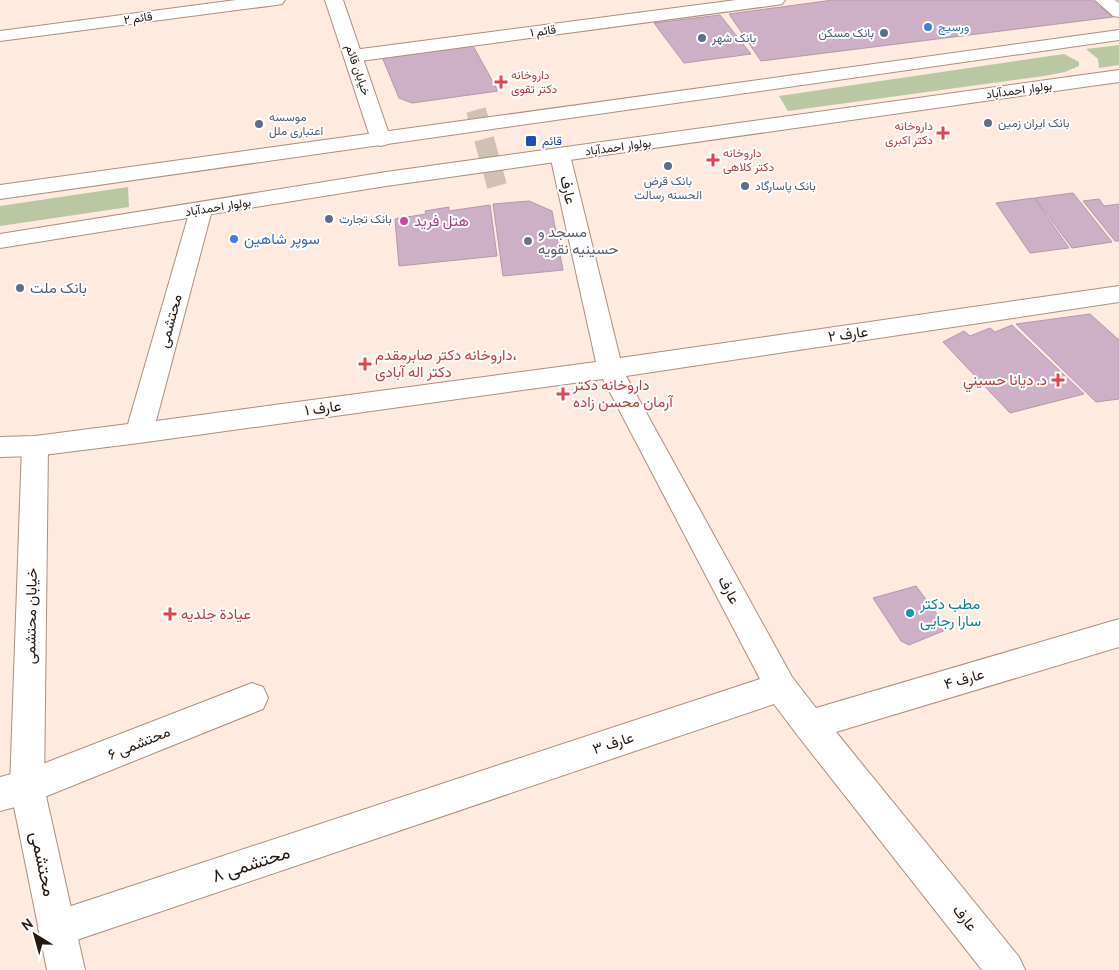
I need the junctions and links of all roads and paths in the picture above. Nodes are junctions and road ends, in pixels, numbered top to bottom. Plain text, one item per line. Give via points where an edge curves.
1 (276, 0) edge
2 (334, 0) edge
3 (776, 0) edge
4 (1104, 0) edge
5 (1119, 12) edge
6 (1119, 35) edge
7 (0, 36) edge
8 (1058, 43) junction
9 (353, 56) junction
10 (1083, 67) junction
11 (1119, 76) edge
12 (381, 140) junction
13 (560, 155) junction
14 (0, 192) edge
15 (201, 210) junction
16 (0, 241) edge
17 (1119, 294) edge
18 (610, 369) junction
19 (139, 432) junction
20 (35, 446) junction
21 (0, 447) edge
22 (1119, 633) edge
23 (781, 687) junction
24 (252, 698) dead end
25 (809, 725) junction
26 (13, 791) edge
27 (445, 799) joint
28 (56, 929) junction
29 (66, 970) edge
30 (1006, 970) edge

1 - 7 street, قائم ۲
2 - 9 street, خیابان قائم
3 - 9 street, قائم ۱
4 - 5 street
6 - 8 street
8 - 10 street
8 - 12 street
9 - 12 street, خیابان قائم
10 - 11 street, بولوار احمدآباد
10 - 13 street, بولوار احمدآباد
12 - 14 street
13 - 15 street, بولوار احمدآباد
13 - 18 street, عارف
15 - 16 street, بولوار احمدآباد
15 - 19 street, محتشمی
17 - 18 street, عارف ۲
18 - 19 street, عارف ۱
18 - 23 street, عارف
19 - 20 street, عارف ۱
20 - 21 street, عارف ۱
20 - 26 street, خیابان محتشمی
22 - 25 street, عارف ۴
23 - 25 street, عارف
23 - 27 street, عارف ۳
24 - 26 street, محتشمی ۶
25 - 30 street, عارف
26 - 28 street, محتشمی
27 - 28 street, محتشمی ۸
28 - 29 street, محتشمی

